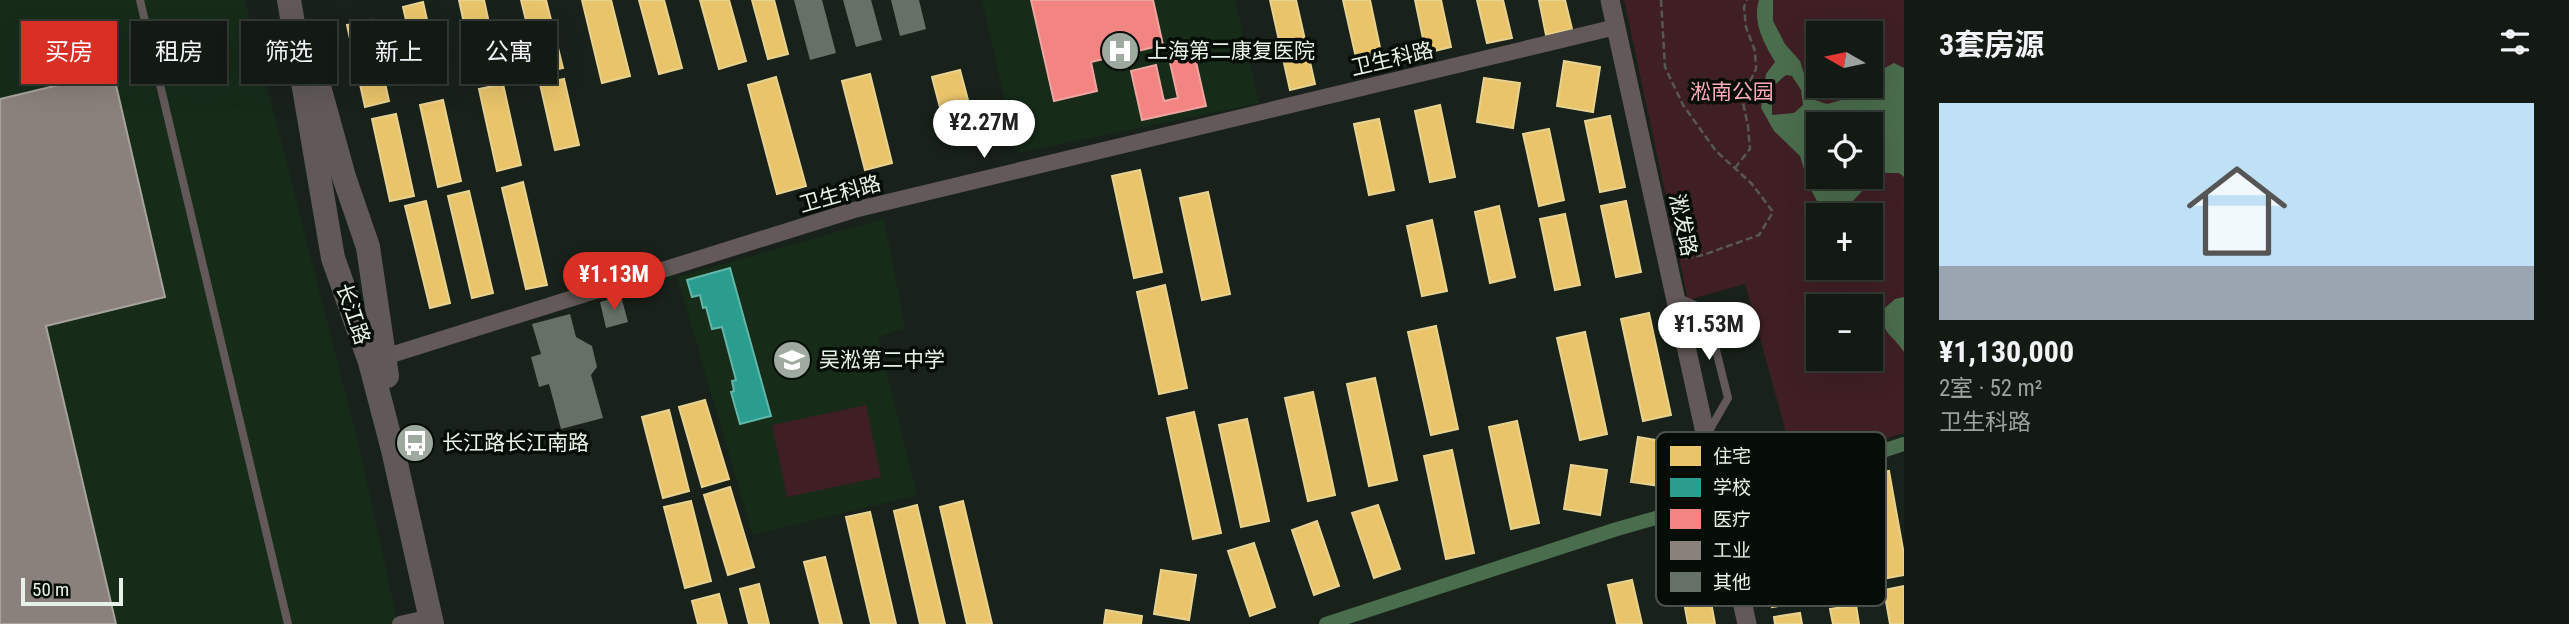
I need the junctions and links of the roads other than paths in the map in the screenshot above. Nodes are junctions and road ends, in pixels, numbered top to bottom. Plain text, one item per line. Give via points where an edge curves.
1 (140, 0) edge
2 (289, 0) edge
3 (296, 0) edge
4 (1610, 0) edge
5 (1616, 27) junction
6 (1675, 297) junction
7 (377, 360) junction
8 (1704, 432) edge
9 (1707, 432) edge
10 (1743, 606) edge
11 (431, 621) edge
12 (288, 624) edge
13 (400, 624) edge
14 (1747, 624) edge

1 - 12 lane
2 - 7 main road, 长江路 via 333,258
3 - 7 main road via 368,247
4 - 5 street, 淞发路
5 - 6 street, 淞发路
5 - 7 street, 卫生科路 via 854,210
6 - 8 street, 淞发路
6 - 9 lane via 1706,310 1728,398
7 - 11 main road via 392,404 393,450
10 - 14 street, 淞发路
11 - 13 street

